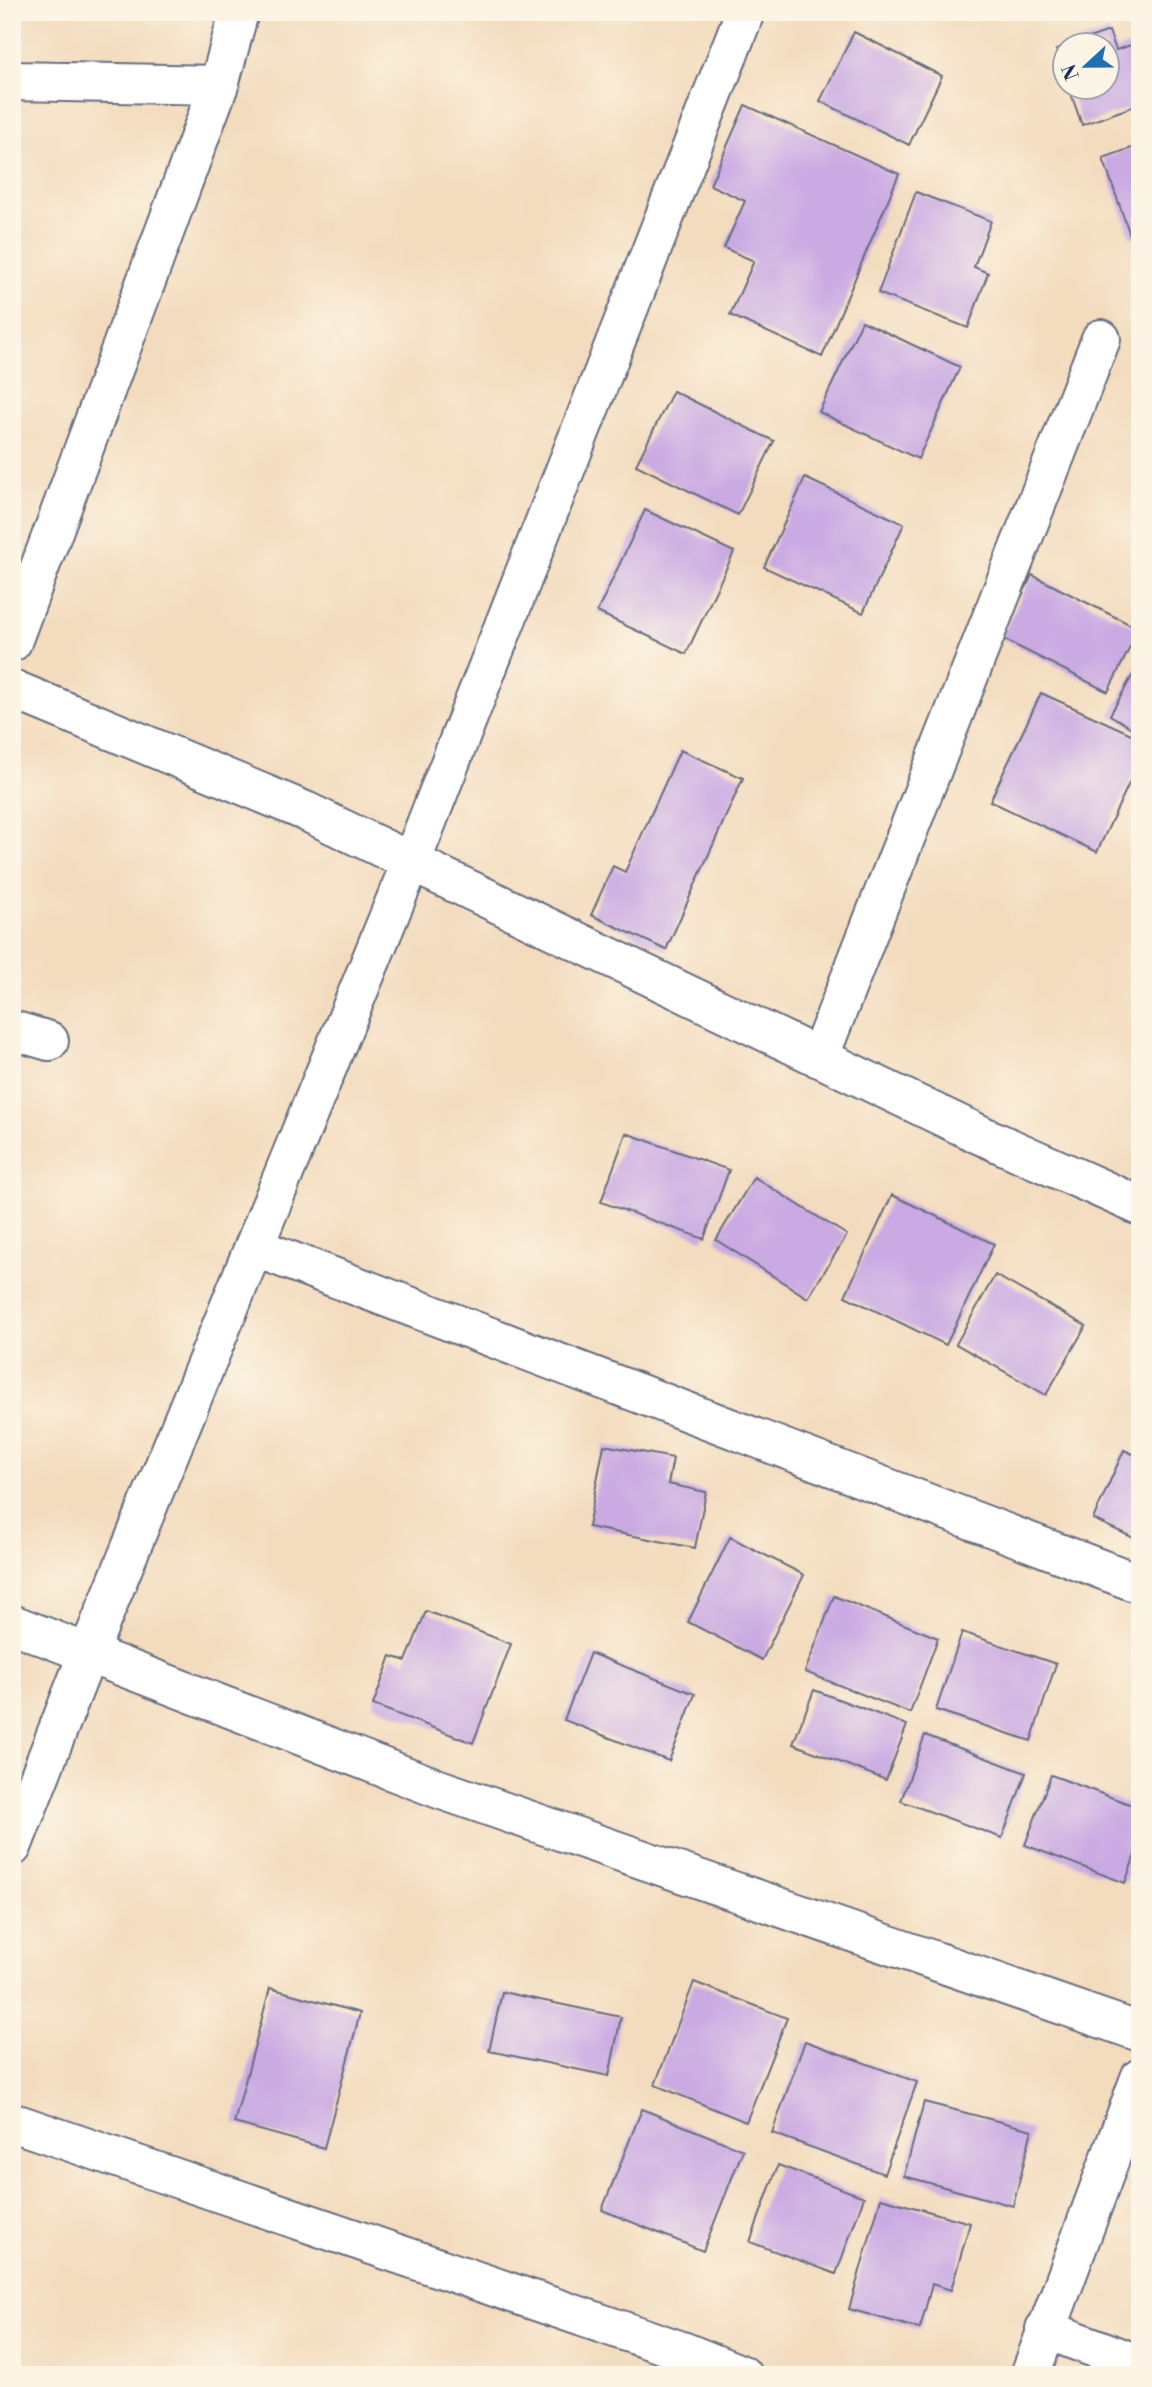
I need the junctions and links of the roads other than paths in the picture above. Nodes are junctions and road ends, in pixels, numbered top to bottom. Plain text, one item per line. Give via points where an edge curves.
1 (239, 12) edge
2 (745, 12) edge
3 (12, 81) edge
4 (219, 85) junction
5 (1101, 339) dead end
6 (12, 642) edge
7 (12, 689) edge
8 (412, 860) junction
9 (12, 1030) edge
10 (49, 1041) dead end
11 (819, 1058) junction
12 (1140, 1206) edge
13 (254, 1247) junction
14 (1140, 1584) edge
15 (12, 1625) edge
16 (88, 1653) junction
17 (15, 1830) edge
18 (1140, 2032) edge
19 (1140, 2078) edge
20 (12, 2122) edge
21 (1045, 2329) junction
22 (1140, 2365) edge
23 (741, 2375) edge
24 (1030, 2375) edge

1 - 4 street
2 - 8 street
3 - 4 street
4 - 6 street
5 - 11 street
7 - 8 street
8 - 11 street
8 - 13 street
9 - 10 street
11 - 12 street
13 - 14 street
13 - 16 street
15 - 16 street
16 - 17 street
16 - 18 street via 439,1789
19 - 21 street
20 - 23 street
21 - 22 street
21 - 24 street

